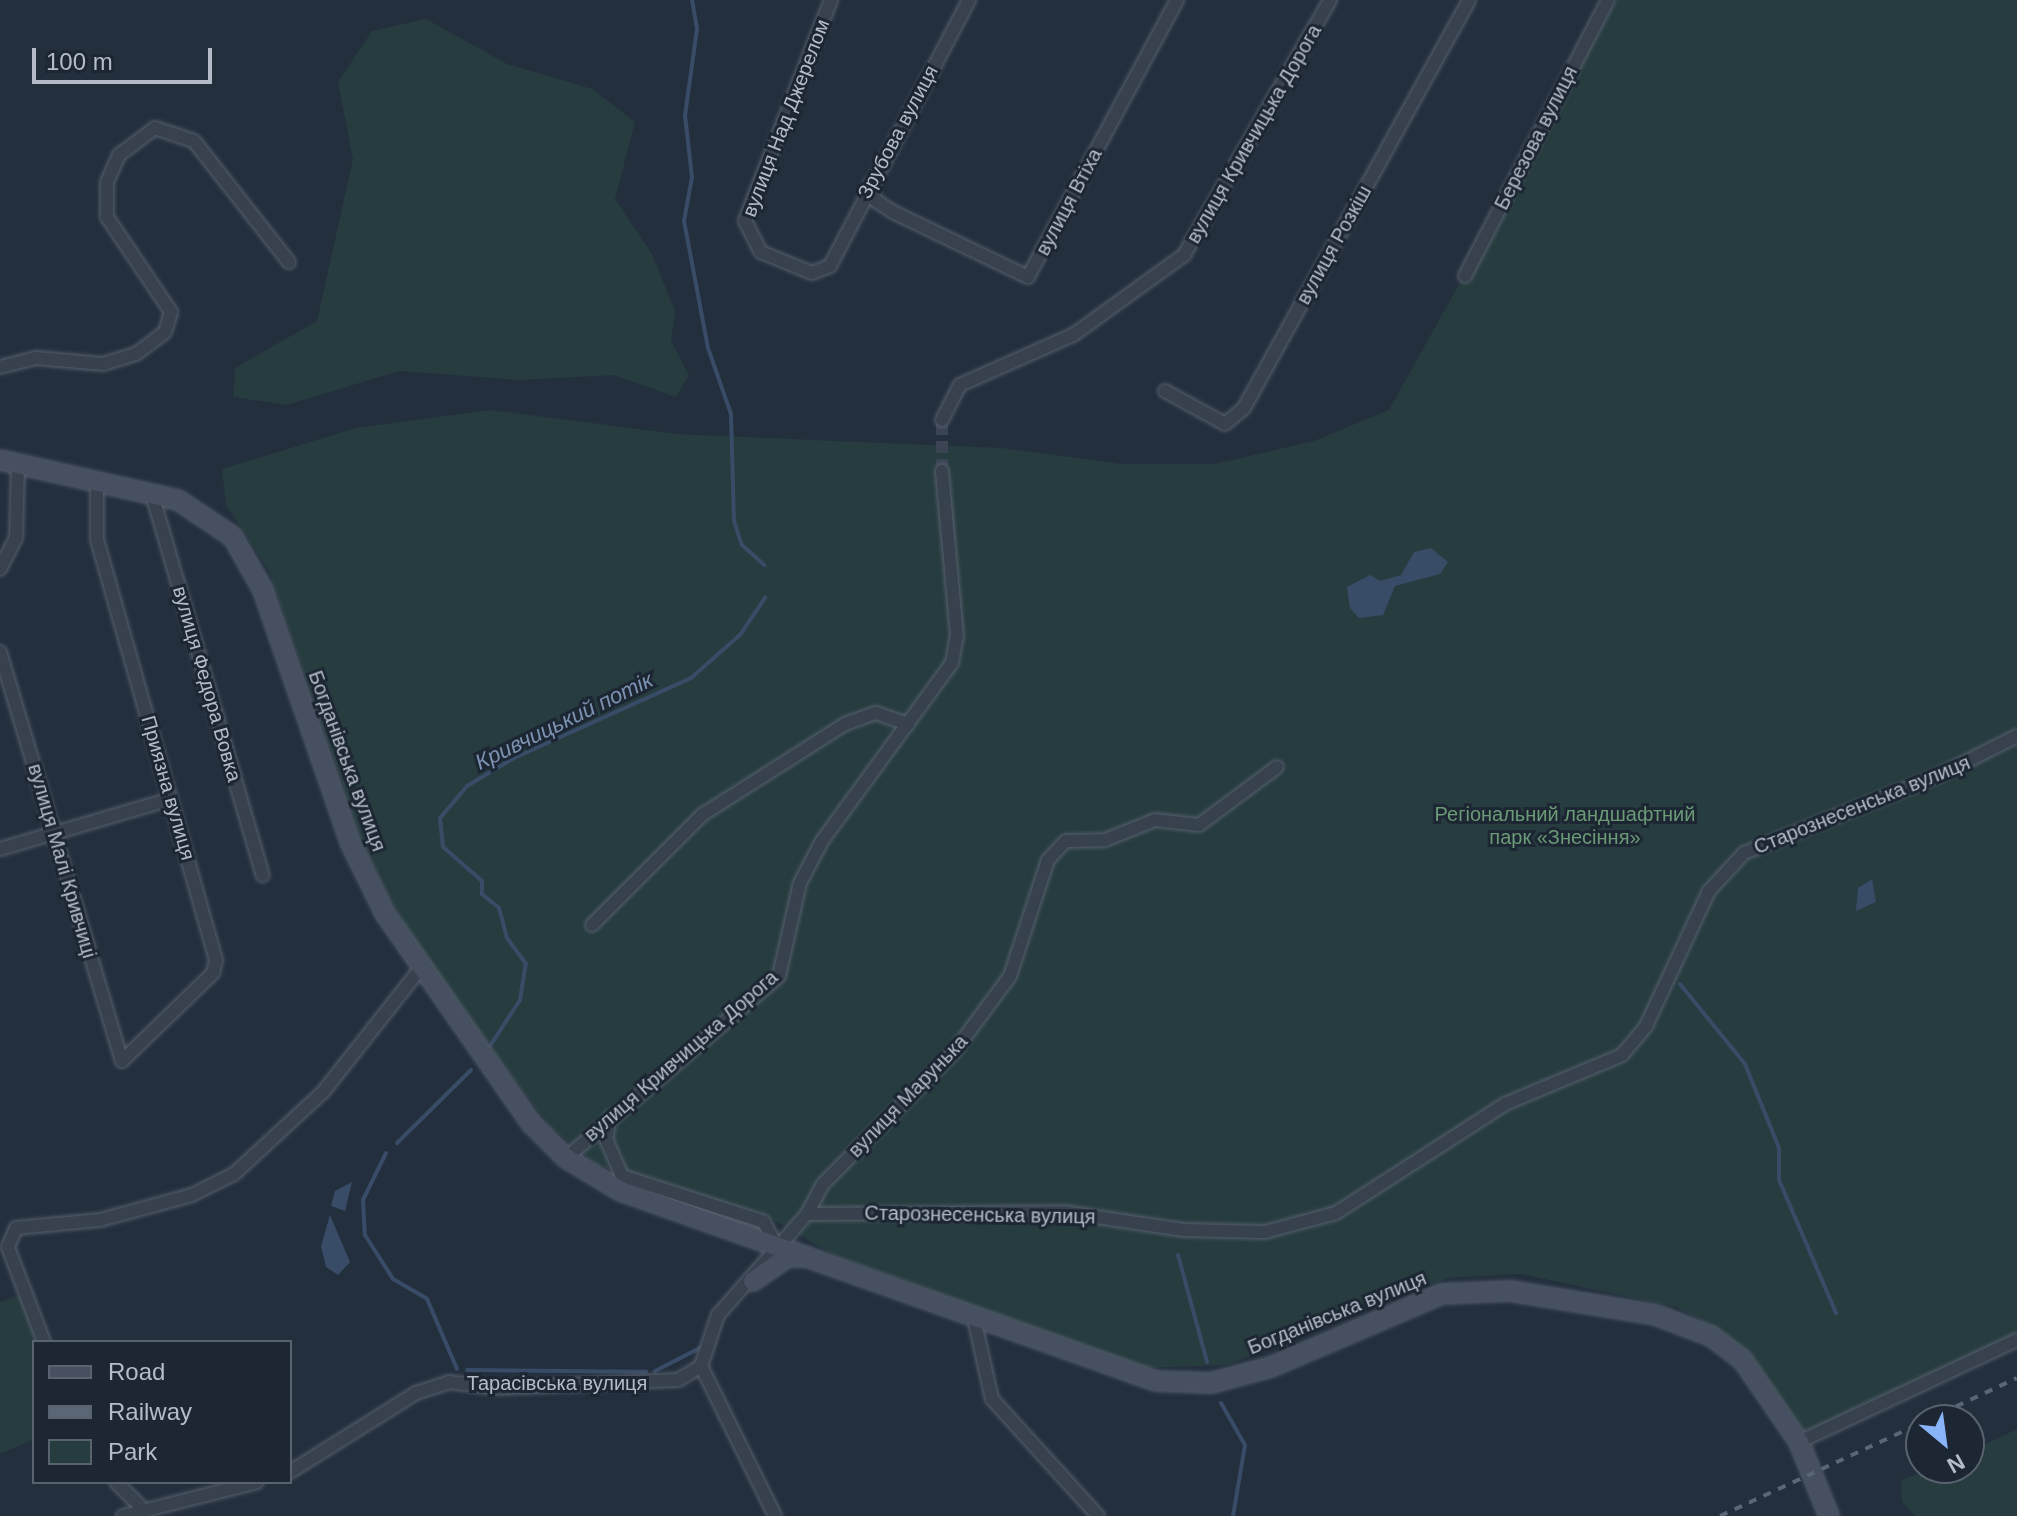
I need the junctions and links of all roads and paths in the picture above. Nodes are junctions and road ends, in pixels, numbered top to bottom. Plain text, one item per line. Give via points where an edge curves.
1 (831, 0) edge
2 (969, 0) edge
3 (1177, 0) edge
4 (1330, 0) edge
5 (1469, 0) edge
6 (1608, 0) edge
7 (870, 183) junction
8 (289, 262) dead end
9 (830, 266) joint
10 (1465, 276) dead end
11 (0, 367) edge
12 (1165, 391) dead end
13 (942, 420) tunnel mouth
14 (9, 464) edge
15 (942, 471) tunnel mouth
16 (97, 486) junction
17 (152, 494) junction
18 (0, 569) edge
19 (0, 652) edge
20 (908, 724) junction
21 (2017, 736) edge
22 (1277, 767) dead end
23 (171, 799) junction
24 (56, 834) junction
25 (0, 849) edge
26 (263, 875) dead end
27 (592, 925) dead end
28 (420, 969) junction
29 (129, 1059) joint
30 (610, 1117) junction
31 (566, 1158) junction
32 (807, 1214) junction
33 (744, 1236) junction
34 (778, 1249) junction
35 (802, 1257) junction
36 (753, 1281) junction
37 (975, 1323) junction
38 (43, 1340) edge
39 (2017, 1340) edge
40 (701, 1366) junction
41 (1799, 1442) junction
42 (292, 1471) edge
43 (118, 1484) edge
44 (247, 1484) edge
45 (140, 1506) junction
46 (123, 1516) edge
47 (775, 1516) edge
48 (1098, 1516) edge
49 (1829, 1516) edge

1 - 9 street, вулиця Над Джерелом via 745,221 761,252 812,273
2 - 7 street, Зрубова вулиця
3 - 7 street, вулиця Втіха via 1028,277 893,212 875,200
4 - 13 street, вулиця Кривчицька Дорога via 1184,255 1073,335 960,385
5 - 12 street, вулиця Розкіш via 1244,408 1225,424
6 - 10 street, Березова вулиця
7 - 9 street, Зрубова вулиця
8 - 11 street via 194,141 155,128 119,155 107,182 107,217 171,312 165,332 136,354 103,364 36,358
14 - 16 main road, Богданівська вулиця
14 - 18 street via 16,538
15 - 20 street, вулиця Кривчицька Дорога via 955,652
16 - 17 main road, Богданівська вулиця
16 - 23 street, Приязна вулиця via 97,540
17 - 26 street, вулиця Федора Вовка
17 - 28 main road, Богданівська вулиця via 202,511 247,559 351,844
19 - 24 street, вулиця Малі Кривчиці
20 - 27 street via 876,713 845,724 702,815
20 - 30 street, вулиця Кривчицька Дорога via 800,883 779,976
21 - 32 street, Старознесенська вулиця via 1736,859 1709,891 1646,1026 1622,1055 1505,1104 1336,1213 1243,1232 1063,1212
22 - 32 street, вулиця Марунька via 1199,825 1155,820 1105,840 1066,841 1048,860 1001,988 954,1052 823,1184
23 - 24 street
23 - 29 street, Приязна вулиця via 216,960 213,973
24 - 25 street
24 - 29 street, вулиця Малі Кривчиці via 117,1060
28 - 31 main road, Богданівська вулиця via 532,1124
28 - 38 street via 323,1092 234,1174 192,1195 100,1220 16,1228 8,1247
30 - 31 street, вулиця Кривчицька Дорога
30 - 34 street via 606,1139 622,1176 764,1222
31 - 33 main road, Богданівська вулиця via 621,1191
32 - 34 street
33 - 34 main road, Богданівська вулиця
33 - 36 main road via 758,1254
34 - 35 main road, Богданівська вулиця
34 - 36 street
35 - 36 main road via 787,1257
35 - 37 main road, Богданівська вулиця
36 - 40 street via 718,1315
37 - 41 main road, Богданівська вулиця via 1111,1370 1211,1383 1271,1367 1441,1294 1510,1291 1656,1315 1711,1336 1760,1379
37 - 48 street via 992,1399
39 - 41 street
40 - 42 street, Тарасівська вулиця via 654,1384 449,1382 416,1393
40 - 47 street
41 - 49 main road, Богданівська вулиця
43 - 45 street
44 - 45 street
45 - 46 street

